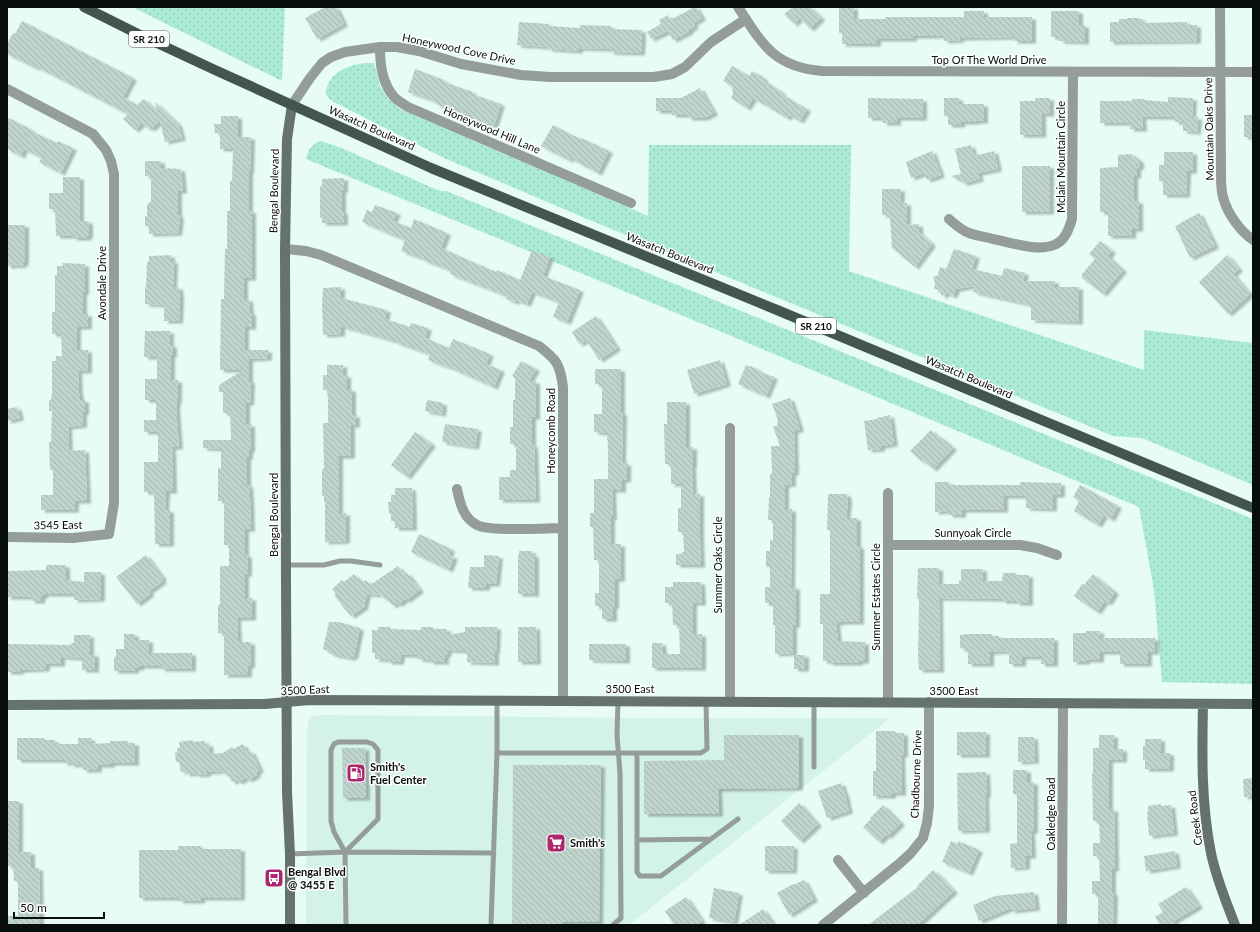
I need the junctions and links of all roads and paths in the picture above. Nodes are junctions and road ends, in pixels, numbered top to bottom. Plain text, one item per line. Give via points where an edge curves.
1 (84, 7) edge
2 (738, 7) edge
3 (1220, 7) edge
4 (746, 19) junction
5 (380, 47) junction
6 (1073, 72) junction
7 (1220, 72) junction
8 (1253, 72) edge
9 (7, 89) edge
10 (292, 105) junction
11 (631, 203) dead end
12 (949, 220) dead end
13 (1253, 240) edge
14 (285, 249) junction
15 (730, 428) dead end
16 (457, 489) dead end
17 (888, 493) dead end
18 (1253, 508) edge
19 (563, 528) junction
20 (109, 534) joint
21 (7, 537) edge
22 (888, 545) junction
23 (1057, 555) dead end
24 (286, 565) junction
25 (380, 565) dead end
26 (497, 701) junction
27 (563, 701) junction
28 (618, 701) junction
29 (706, 702) junction
30 (730, 702) junction
31 (814, 702) junction
32 (888, 702) junction
33 (929, 702) junction
34 (288, 703) junction
35 (1063, 703) junction
36 (1203, 704) junction
37 (1253, 704) edge
38 (7, 705) edge
39 (497, 753) junction
40 (636, 753) junction
41 (619, 754) junction
42 (814, 767) dead end
43 (738, 819) dead end
44 (637, 840) junction
45 (711, 840) junction
46 (345, 852) junction
47 (494, 853) junction
48 (290, 854) junction
49 (838, 860) dead end
50 (864, 893) junction
51 (290, 925) edge
52 (346, 925) edge
53 (491, 925) edge
54 (613, 925) edge
55 (823, 925) edge
56 (1062, 925) edge
57 (1235, 925) edge

1 - 10 main road, Wasatch Boulevard / SR 210
2 - 4 street, Top Of The World Drive
3 - 7 street, Mountain Oaks Drive
4 - 5 street, Honeywood Cove Drive via 711,42 685,67 672,74 654,78 521,75 461,64 419,51
4 - 6 street, Top Of The World Drive via 765,46 778,58 806,70
5 - 10 street, Honeywood Cove Drive via 345,52 331,57 322,63
5 - 11 street, Honeywood Hill Lane via 382,74 387,87 408,107
6 - 7 street, Top Of The World Drive
6 - 12 street, Mclain Mountain Circle via 1072,219 1063,239 1043,248 1031,247 972,234
7 - 8 street, Top Of The World Drive
7 - 13 street, Mountain Oaks Drive via 1223,198 1232,218
9 - 20 street, Avondale Drive via 93,134 106,150 114,174 114,503
10 - 14 main road, Bengal Boulevard via 287,139
10 - 18 main road, Wasatch Boulevard / SR 210 via 431,168
14 - 19 street, Honeycomb Road via 321,255 539,346 553,356 562,376 563,387
14 - 24 main road, Bengal Boulevard
15 - 30 street, Summer Oaks Circle
16 - 19 street via 460,505 468,518 478,526 491,529
17 - 22 street, Summer Estates Circle
19 - 27 street, Honeycomb Road
20 - 21 street, 3545 East via 73,538
22 - 23 street, Sunnyoak Circle via 1020,545
22 - 32 street, Summer Estates Circle
24 - 25 lane via 324,565 340,561
24 - 34 main road, Bengal Boulevard
26 - 27 main road, 3500 East
26 - 34 main road, 3500 East via 309,700
26 - 39 lane
27 - 28 main road, 3500 East
28 - 29 main road, 3500 East
28 - 41 lane
29 - 30 main road, 3500 East
29 - 40 lane via 707,749 701,753
30 - 31 main road, 3500 East
31 - 32 main road, 3500 East
31 - 42 lane
32 - 33 main road, 3500 East
33 - 35 main road, 3500 East
33 - 50 street, Chadbourne Drive via 929,806 923,838 912,853
34 - 38 main road, 3500 East
34 - 48 main road, Bengal Boulevard
35 - 36 main road, 3500 East
35 - 56 street, Oakledge Road
36 - 37 main road, 3500 East
36 - 57 main road, Creek Road via 1204,813 1211,853
39 - 41 lane
39 - 47 lane
40 - 41 lane
40 - 44 lane
41 - 54 lane via 621,918
43 - 45 lane
44 - 45 lane
44 - 45 lane via 637,872 640,876 661,876
46 - 46 lane via 331,821 331,750 338,742 367,742 378,750 378,819
46 - 47 lane
46 - 48 lane
46 - 52 lane
47 - 53 lane
48 - 51 main road, Bengal Boulevard
49 - 50 street
50 - 55 street, Chadbourne Drive

